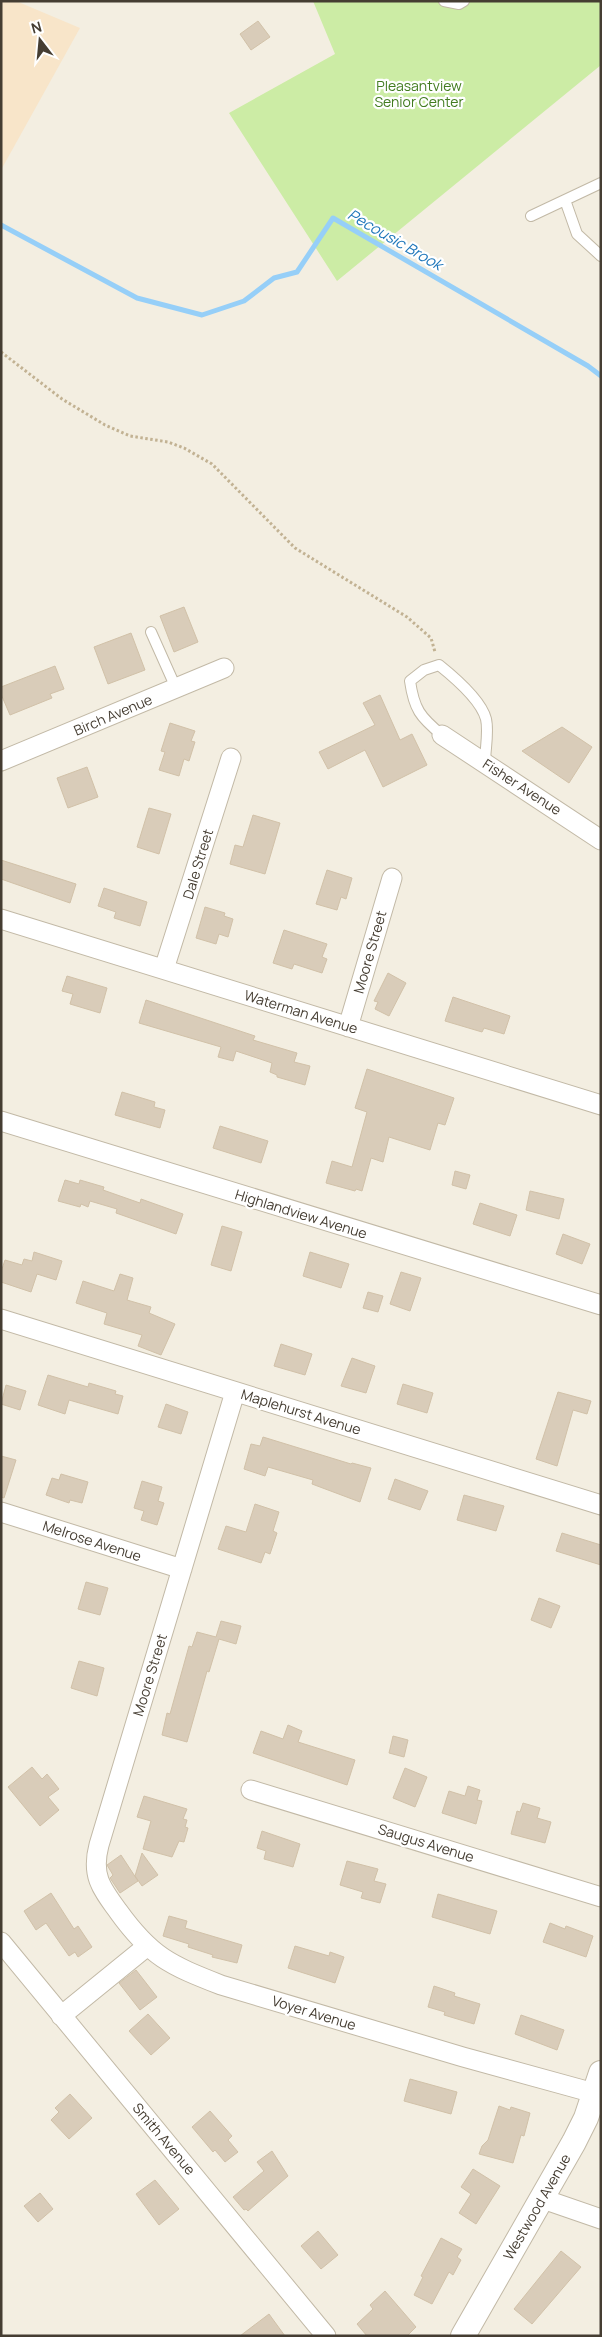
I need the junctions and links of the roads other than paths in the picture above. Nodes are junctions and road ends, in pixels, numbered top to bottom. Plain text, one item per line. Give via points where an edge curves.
1 (444, 1) edge
2 (464, 1) edge
3 (601, 183) edge
4 (565, 200) junction
5 (531, 216) dead end
6 (601, 256) edge
7 (152, 632) dead end
8 (224, 668) dead end
9 (176, 688) junction
10 (442, 736) joint
11 (231, 758) dead end
12 (1, 761) edge
13 (485, 763) junction
14 (601, 840) edge
15 (392, 878) dead end
16 (1, 919) edge
17 (164, 969) junction
18 (348, 1027) junction
19 (601, 1106) edge
20 (1, 1120) edge
21 (601, 1305) edge
22 (1, 1319) edge
23 (235, 1392) junction
24 (601, 1505) edge
25 (1, 1512) edge
26 (182, 1569) junction
27 (251, 1790) dead end
28 (601, 1897) edge
29 (1, 1942) edge
30 (146, 1947) junction
31 (61, 2016) junction
32 (598, 2083) edge
33 (543, 2199) junction
34 (601, 2218) edge
35 (326, 2336) edge
36 (463, 2336) edge

1 - 2 lane via 460,4
3 - 4 lane
4 - 5 lane
4 - 6 lane via 577,234
7 - 9 lane
8 - 9 street, Birch Avenue
9 - 12 street, Birch Avenue
10 - 13 street, Fisher Avenue
10 - 13 lane via 413,702 410,681 424,670 439,665 465,689 486,719
11 - 17 street, Dale Street
13 - 14 street, Fisher Avenue
15 - 18 street, Moore Street
16 - 17 street, Waterman Avenue
17 - 18 street, Waterman Avenue
18 - 19 street, Waterman Avenue
20 - 21 street, Highlandview Avenue
22 - 23 street, Maplehurst Avenue
23 - 24 street, Maplehurst Avenue
23 - 26 street, Moore Street
25 - 26 street, Melrose Avenue
26 - 30 street, Moore Street via 96,1857 95,1868 102,1890
27 - 28 street, Saugus Avenue
29 - 31 street, Smith Avenue
30 - 31 street
30 - 32 street, Voyer Avenue via 179,1968 222,1985 454,2055
31 - 35 street, Smith Avenue
32 - 33 street, Westwood Avenue via 582,2126
33 - 34 street
33 - 36 street, Westwood Avenue

